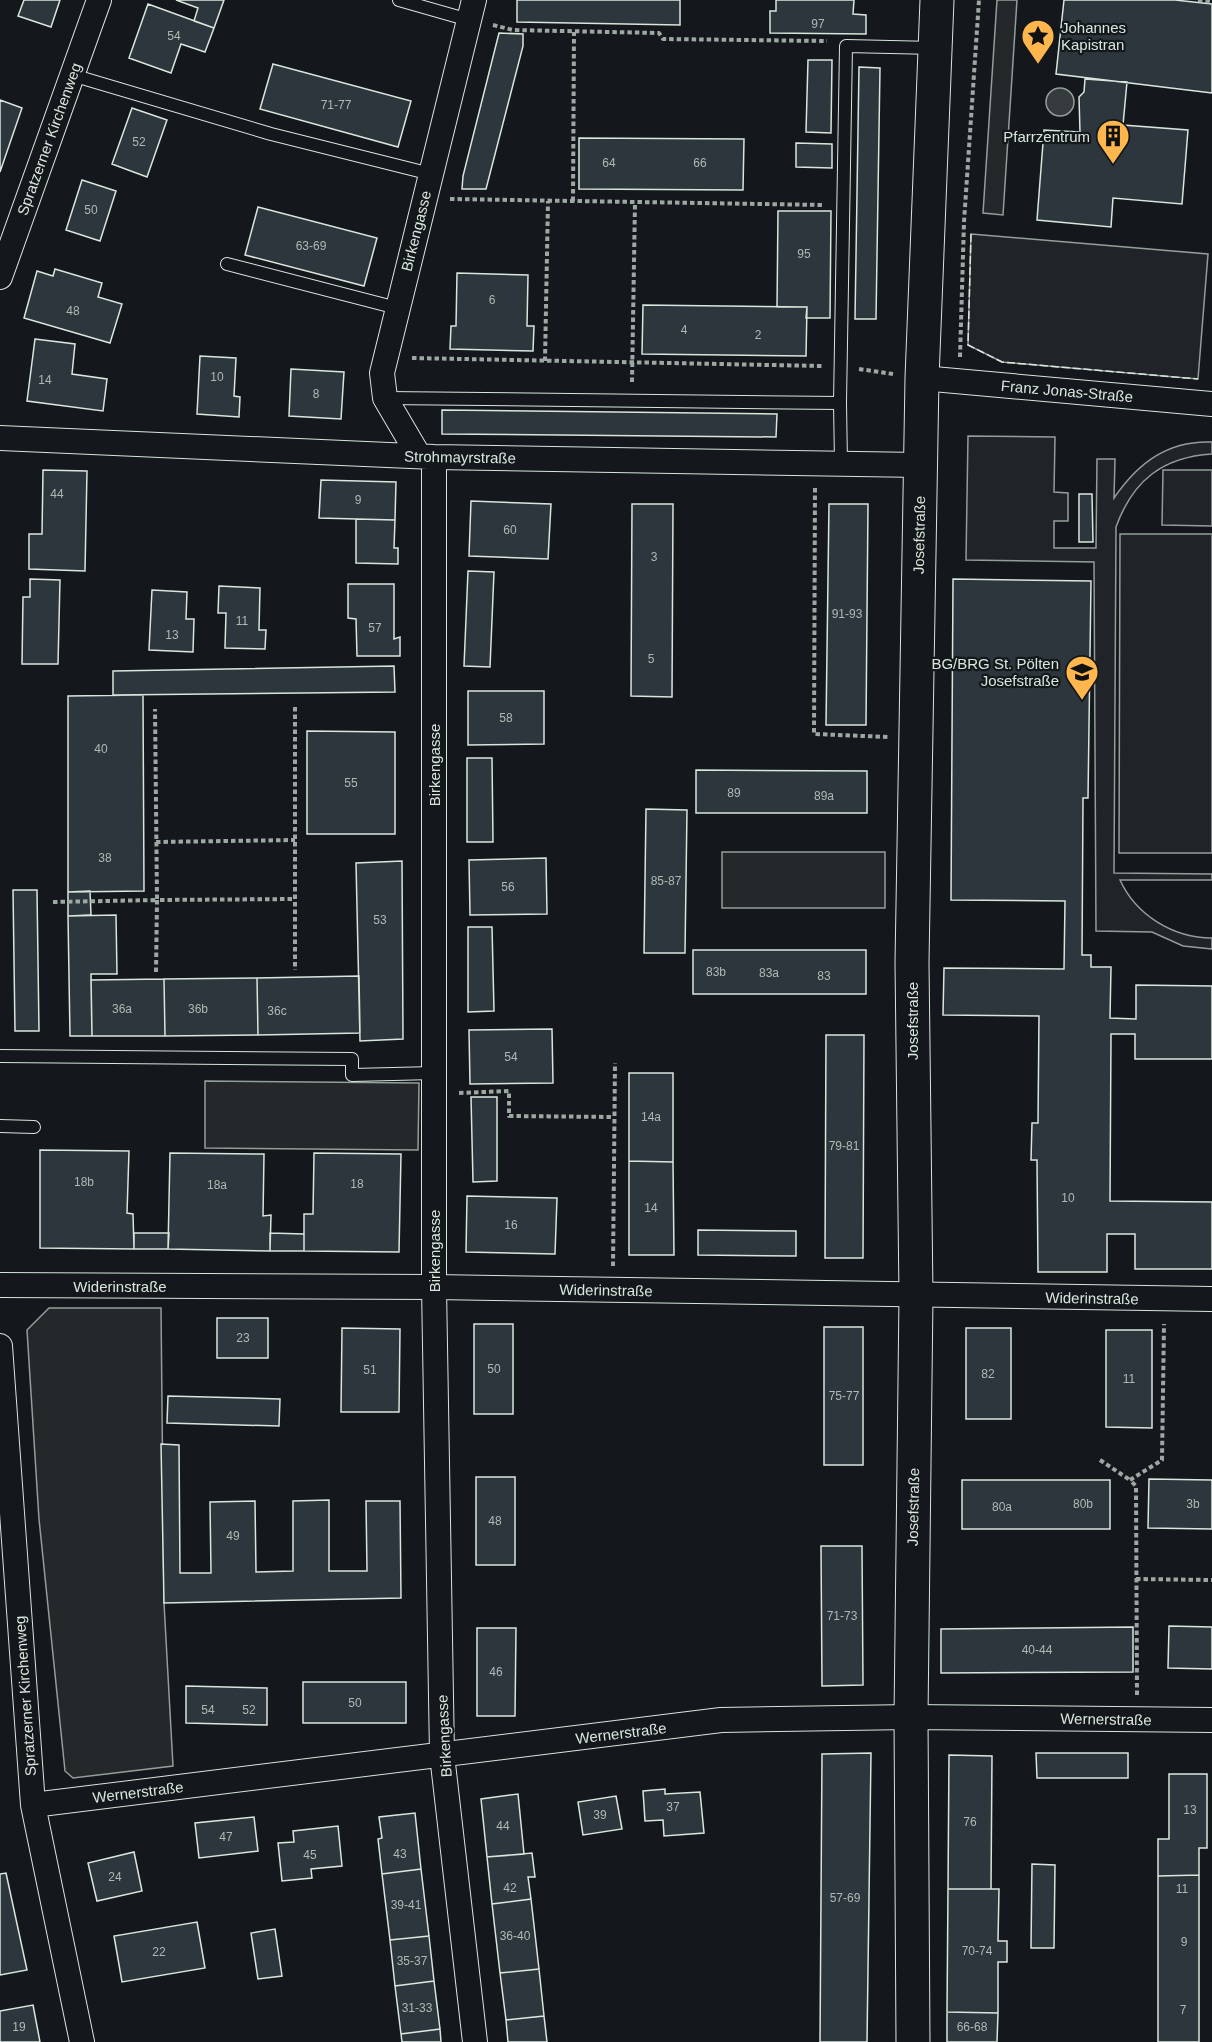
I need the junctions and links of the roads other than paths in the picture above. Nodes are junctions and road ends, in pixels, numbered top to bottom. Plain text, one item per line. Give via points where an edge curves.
1 (99, 0) edge
2 (399, 0) edge
3 (937, 0) edge
4 (471, 10) edge
5 (935, 48) junction
6 (72, 75) junction
7 (431, 174) junction
8 (227, 264) dead end
9 (0, 277) edge
10 (397, 308) junction
11 (922, 378) junction
12 (385, 398) junction
13 (840, 404) junction
14 (1212, 404) edge
15 (0, 438) edge
16 (427, 457) junction
17 (841, 463) junction
18 (920, 465) junction
19 (0, 1056) edge
20 (434, 1084) junction
21 (0, 1126) edge
22 (34, 1127) dead end
23 (0, 1285) edge
24 (434, 1287) junction
25 (916, 1296) junction
26 (1212, 1299) edge
27 (0, 1346) edge
28 (911, 1717) junction
29 (1212, 1720) edge
30 (442, 1755) junction
31 (33, 1805) junction
32 (82, 2042) edge
33 (475, 2042) edge
34 (913, 2042) edge

1 - 6 street, Spratzerner Kirchenweg
2 - 4 lane
3 - 5 street, Josefstraße
4 - 7 street, Birkengasse
5 - 11 street, Josefstraße
5 - 13 lane via 846,46
6 - 7 lane via 271,135
6 - 9 street, Spratzerner Kirchenweg
7 - 10 street, Birkengasse
8 - 10 lane
10 - 12 street, Birkengasse via 384,358
11 - 14 street, Franz Jonas-Straße
11 - 18 street, Josefstraße
12 - 13 lane
12 - 16 street, Birkengasse
13 - 17 lane
15 - 16 street, Strohmayrstraße
16 - 17 street, Strohmayrstraße
16 - 20 street, Birkengasse
17 - 18 street, Strohmayrstraße
18 - 25 street, Josefstraße via 912,1023
19 - 20 lane via 352,1059 352,1075
20 - 24 street, Birkengasse
21 - 22 lane
23 - 24 street, Widerinstraße
24 - 25 street, Widerinstraße
24 - 30 street, Birkengasse
25 - 26 street, Widerinstraße
25 - 28 street, Josefstraße
27 - 31 street, Spratzerner Kirchenweg
28 - 29 street, Wernerstraße
28 - 30 street, Wernerstraße via 721,1720
28 - 34 street, Josefstraße
30 - 31 street, Wernerstraße
30 - 33 street, Birkengasse
31 - 32 street, Spratzerner Kirchenweg

